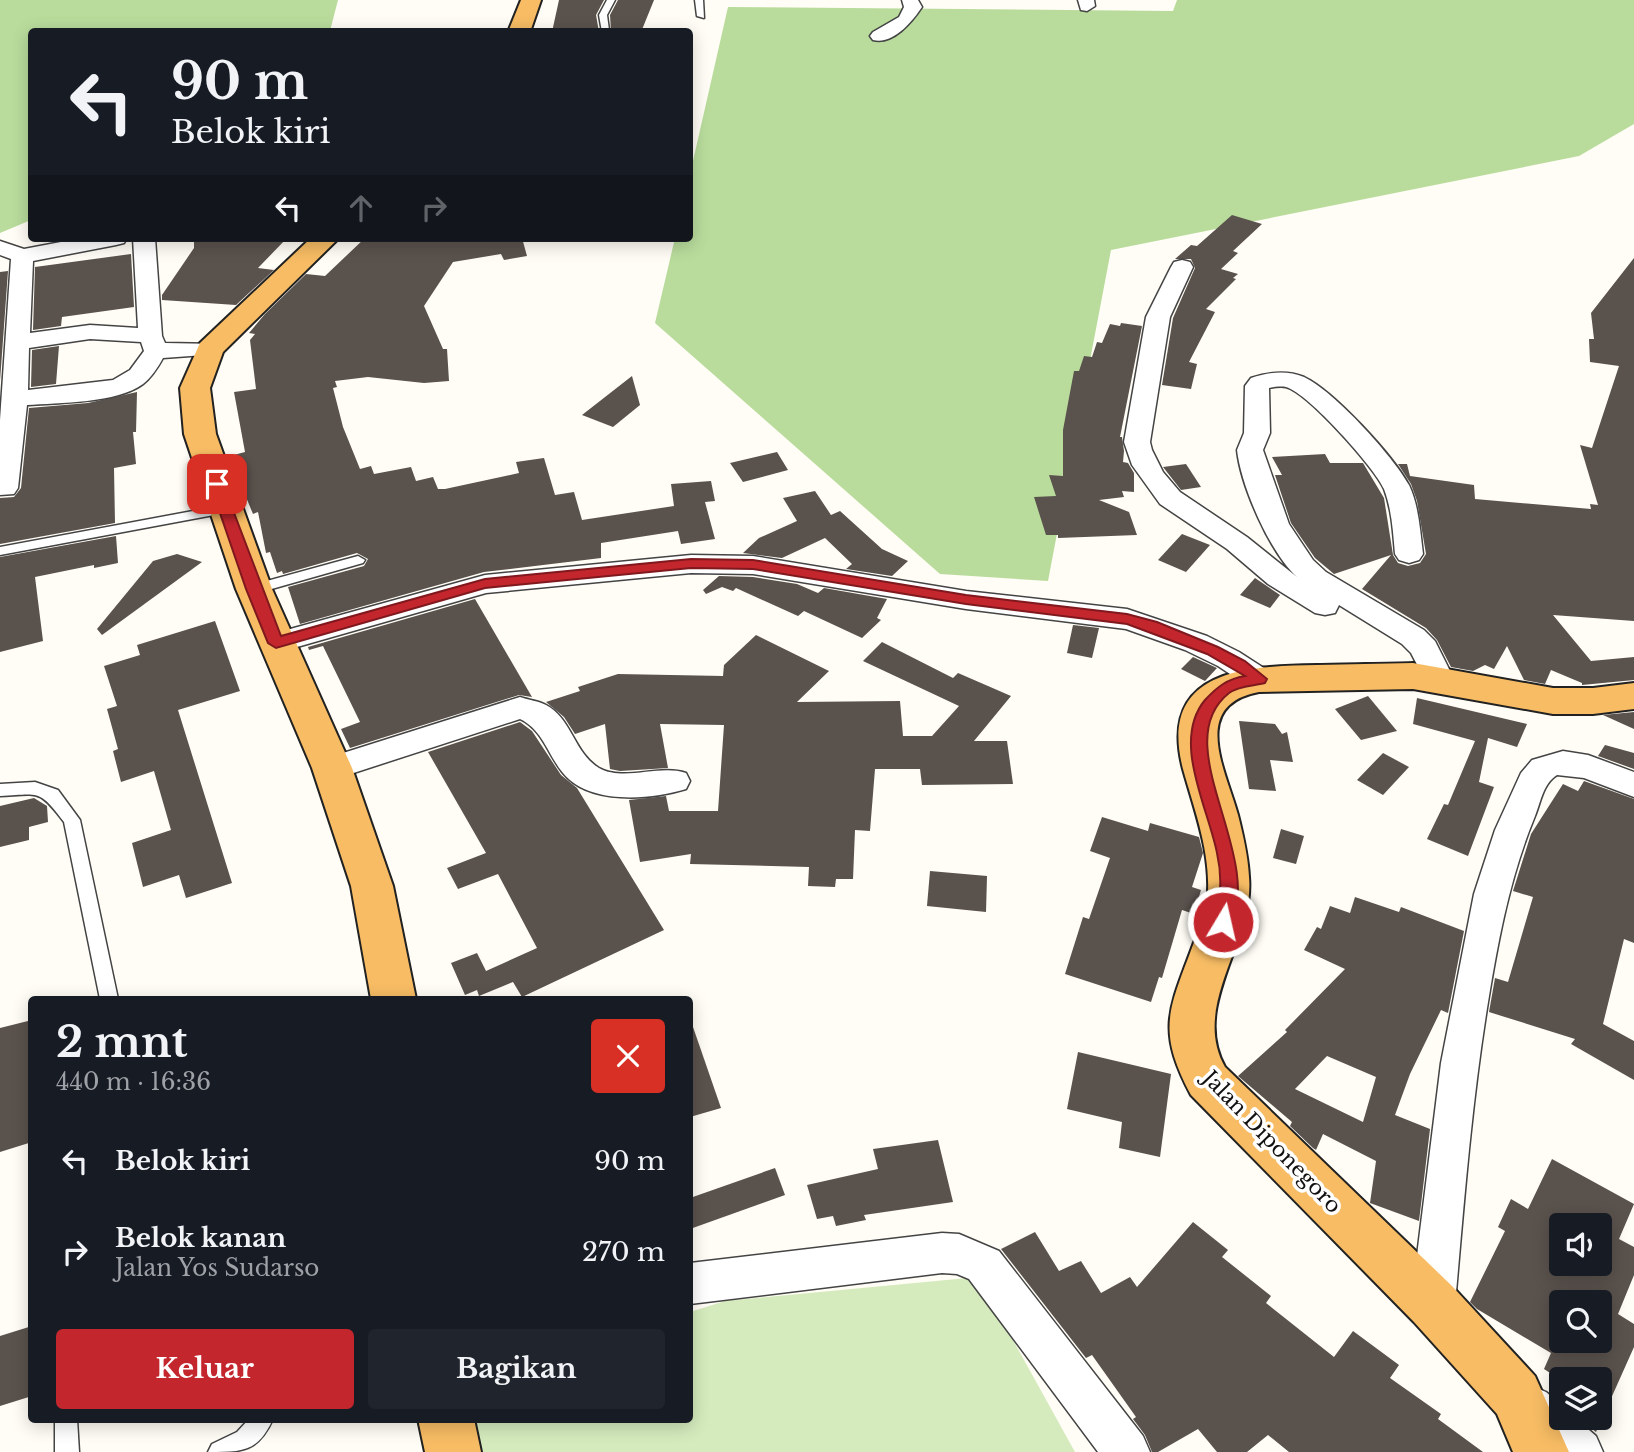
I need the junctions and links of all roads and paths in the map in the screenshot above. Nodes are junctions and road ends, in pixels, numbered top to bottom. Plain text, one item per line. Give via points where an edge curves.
1 (531, 0) edge
2 (611, 0) edge
3 (699, 0) edge
4 (910, 0) edge
5 (701, 16) dead end
6 (520, 28) edge
7 (605, 28) edge
8 (879, 36) dead end
9 (86, 242) edge
10 (144, 242) edge
11 (322, 242) edge
12 (11, 252) edge
13 (1182, 267) dead end
14 (10, 311) edge
15 (18, 342) junction
16 (153, 343) junction
17 (210, 349) junction
18 (15, 400) junction
19 (5, 488) dead end
20 (225, 509) junction
21 (0, 551) edge
22 (1409, 554) dead end
23 (358, 560) dead end
24 (254, 589) junction
25 (276, 643) junction
26 (1426, 677) junction
27 (1259, 679) junction
28 (1634, 696) edge
29 (332, 768) junction
30 (674, 781) dead end
31 (1634, 785) edge
32 (0, 790) edge
33 (108, 996) edge
34 (393, 996) edge
35 (693, 1284) edge
36 (1433, 1304) junction
37 (1516, 1395) junction
38 (66, 1423) edge
39 (260, 1423) edge
40 (447, 1423) edge
41 (67, 1452) edge
42 (220, 1452) edge
43 (453, 1452) edge
44 (1127, 1452) edge
45 (1541, 1452) edge
46 (1580, 1452) edge

1 - 6 highway
2 - 7 lane via 603,15
3 - 5 lane
4 - 8 street via 914,7 909,16
9 - 12 street
10 - 16 street
11 - 17 highway
12 - 14 street
13 - 26 street via 1158,317 1137,442 1161,489 1278,578 1393,646
14 - 15 street
15 - 16 street via 90,332
15 - 18 street
16 - 17 street
16 - 18 street via 141,372 122,385
17 - 20 highway via 195,388 200,434
18 - 19 street
20 - 21 lane
20 - 24 highway
22 - 26 street via 1399,496 1383,469 1336,417 1298,384 1287,380 1260,383 1251,459 1286,549 1316,578 1413,637 1424,648
23 - 24 lane
24 - 25 highway
25 - 27 street via 485,584 691,564 753,565 966,600 1127,619 1212,650
25 - 29 highway
26 - 27 highway, Jalan Diponegoro
26 - 28 highway, Jalan Diponegoro via 1527,698 1574,702
27 - 36 highway, Jalan Diponegoro via 1224,689 1202,714 1198,731 1199,756 1227,856 1229,903 1196,992 1191,1043 1196,1065
29 - 30 street via 520,708 546,719 587,776 610,783
29 - 34 highway via 372,886
31 - 36 street via 1585,766 1544,766 1535,776 1507,840 1487,910 1457,1069
32 - 33 lane via 35,788 52,794 72,820
35 - 44 street via 942,1253 970,1257 984,1265
36 - 37 highway, Jalan Diponegoro
37 - 45 highway, Jalan Diponegoro
37 - 46 street
38 - 41 lane
39 - 42 lane via 239,1445
40 - 43 highway

